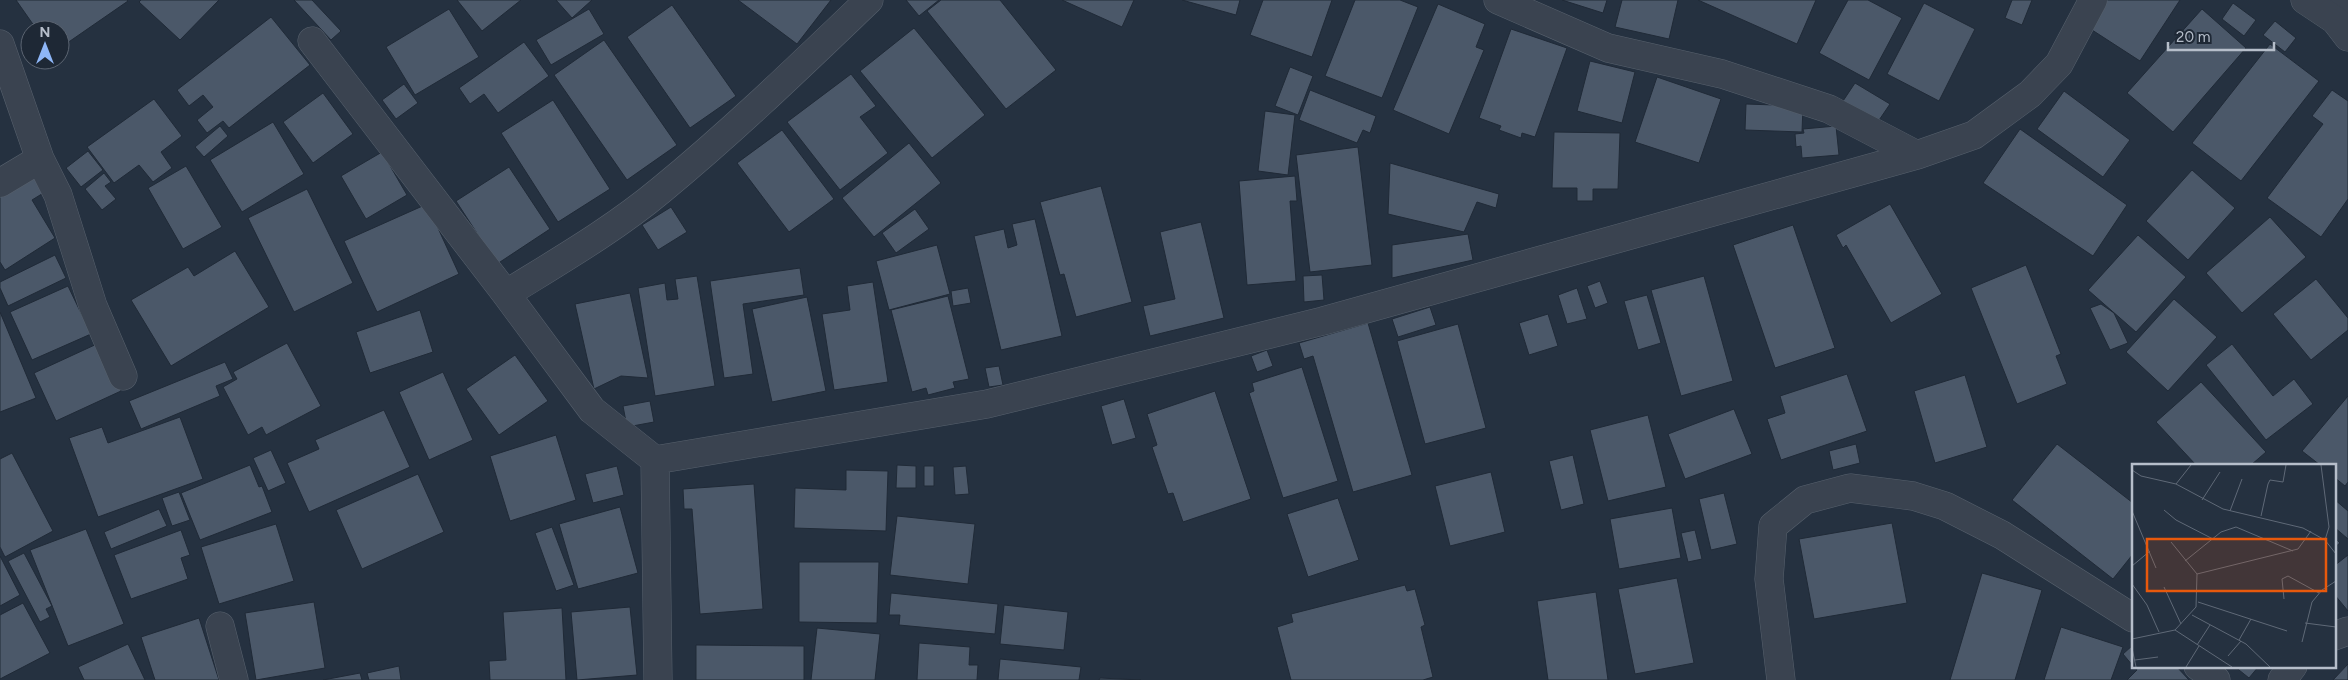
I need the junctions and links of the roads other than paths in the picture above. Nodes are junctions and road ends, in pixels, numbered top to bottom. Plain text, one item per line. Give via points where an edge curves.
1 (868, 0) edge
2 (1498, 0) edge
3 (2093, 0) edge
4 (2305, 0) edge
5 (2341, 19) edge
6 (312, 41) dead end
7 (0, 44) edge
8 (1917, 155) junction
9 (40, 159) junction
10 (0, 183) edge
11 (506, 294) junction
12 (123, 376) dead end
13 (655, 460) junction
14 (2132, 617) edge
15 (220, 626) dead end
16 (2348, 631) edge
17 (2336, 635) edge
18 (2201, 668) edge
19 (2291, 668) edge
20 (234, 680) edge
21 (658, 680) edge
22 (1781, 680) edge
23 (2216, 680) edge
24 (2282, 680) edge

1 - 11 street via 769,96 660,191 585,245
2 - 8 street via 1608,48 1722,74 1829,109
3 - 8 street via 2059,64 2030,94 1974,135
4 - 5 street
6 - 11 street
7 - 9 street
8 - 13 street via 1323,321 987,404
9 - 10 street
9 - 12 street via 58,195 93,306
11 - 13 street via 592,410
13 - 21 street
14 - 22 street via 2002,535 1945,506 1913,496 1850,488 1805,500 1773,526 1769,579
15 - 20 street
16 - 17 street
18 - 23 street
19 - 24 street

